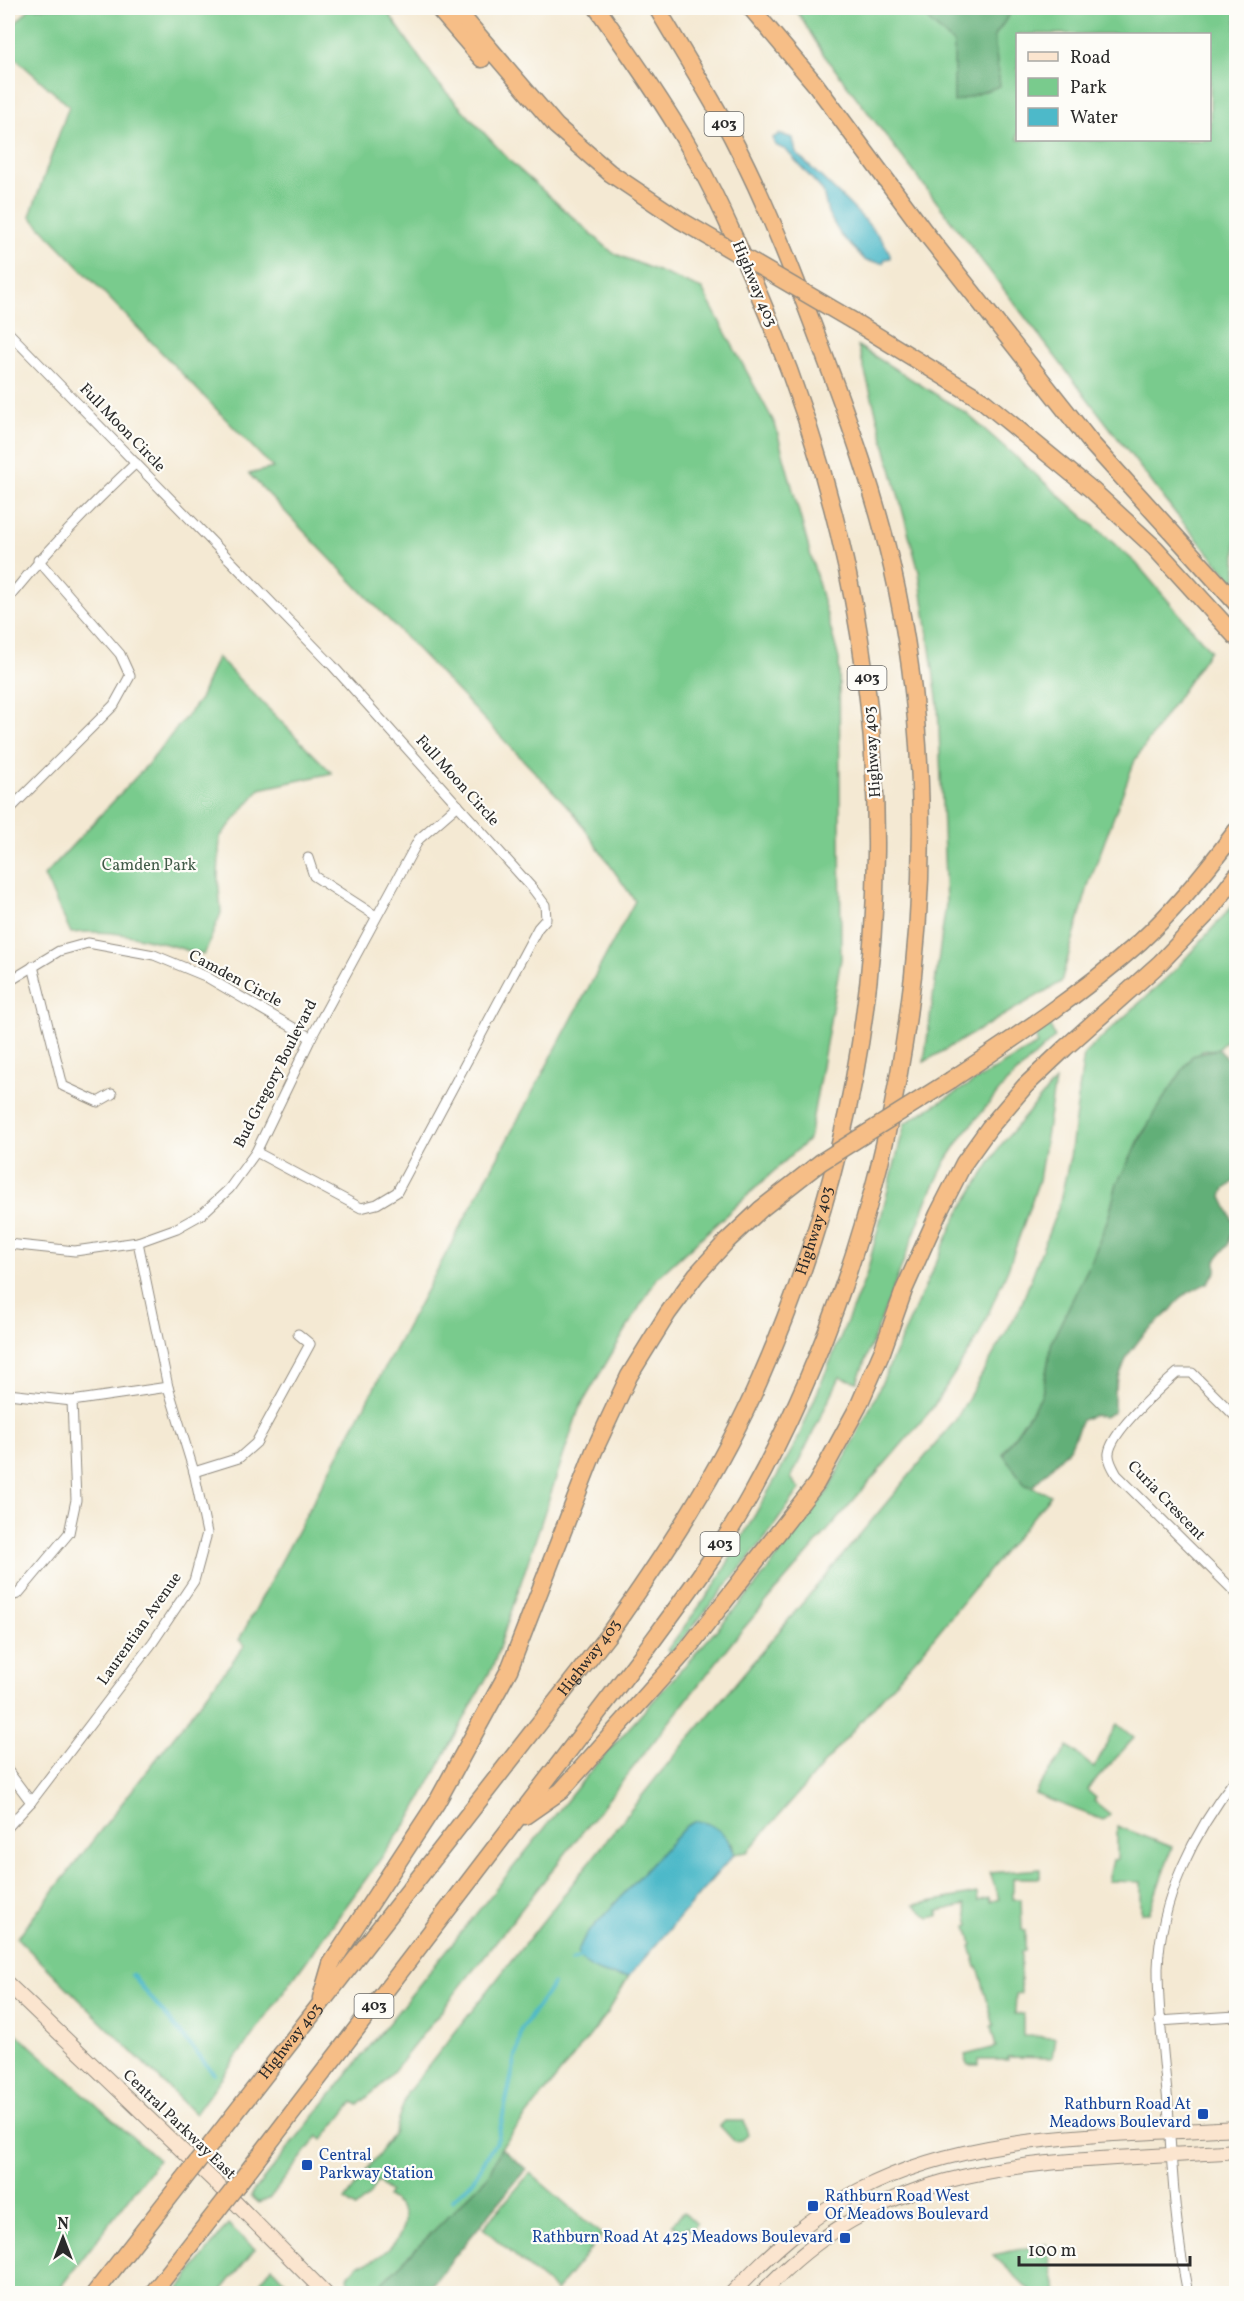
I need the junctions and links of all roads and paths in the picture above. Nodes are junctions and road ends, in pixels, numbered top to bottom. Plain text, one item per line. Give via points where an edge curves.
1 (438, 8) edge
2 (455, 8) edge
3 (597, 8) edge
4 (657, 8) edge
5 (751, 8) edge
6 (766, 8) edge
7 (816, 85) junction
8 (526, 94) junction
9 (8, 332) edge
10 (136, 463) junction
11 (38, 560) junction
12 (8, 599) edge
13 (1236, 603) edge
14 (1234, 634) edge
15 (459, 805) junction
16 (8, 811) edge
17 (1236, 831) edge
18 (308, 858) dead end
19 (1236, 876) edge
20 (375, 916) junction
21 (33, 966) junction
22 (8, 982) edge
23 (311, 1038) junction
24 (112, 1094) dead end
25 (255, 1152) junction
26 (138, 1242) junction
27 (8, 1244) edge
28 (298, 1334) dead end
29 (168, 1387) junction
30 (8, 1394) edge
31 (72, 1401) junction
32 (1236, 1417) edge
33 (194, 1472) junction
34 (1236, 1593) edge
35 (8, 1597) edge
36 (8, 1771) edge
37 (1236, 1779) edge
38 (31, 1802) junction
39 (8, 1827) edge
40 (510, 1827) junction
41 (8, 1984) edge
42 (318, 2008) junction
43 (1236, 2016) edge
44 (1159, 2021) junction
45 (1236, 2128) edge
46 (1169, 2132) junction
47 (1236, 2151) edge
48 (1171, 2156) junction
49 (94, 2294) edge
50 (152, 2294) edge
51 (326, 2294) edge
52 (731, 2294) edge
53 (761, 2294) edge
54 (1188, 2294) edge

1 - 8 highway via 508,89
2 - 8 highway
3 - 42 highway, Highway 403 / 403 via 692,153 720,207 755,283 805,411 834,510 861,633 874,745 876,888 866,1003 838,1152 805,1266 759,1383 707,1485 608,1635
4 - 40 highway, 403 via 732,138 784,244 855,435 879,514 903,630 916,740 919,845 915,954 902,1061 881,1163 844,1286 799,1398 748,1500 711,1559
5 - 7 highway
6 - 7 highway
7 - 13 highway via 924,231 1092,444
8 - 14 highway, bridge via 610,173 680,220 982,400 1092,490 1155,548
9 - 10 street, Full Moon Circle
10 - 11 street
10 - 15 street, Full Moon Circle via 332,665
11 - 12 street
11 - 16 street via 120,654 130,676 114,705
15 - 20 street, Bud Gregory Boulevard via 419,839
15 - 25 street, Full Moon Circle via 533,889 545,905 546,920 538,928 397,1192 361,1208
17 - 42 highway, bridge via 1176,905 1108,970 951,1080 821,1162 761,1209 696,1275 629,1376 594,1451 509,1670 438,1803 331,1964
18 - 20 street via 314,876
19 - 40 highway via 1208,913 1160,963 1065,1047 988,1128 964,1163 938,1214 858,1407 816,1484 707,1625 561,1791
20 - 23 street, Bud Gregory Boulevard
21 - 22 street, Camden Circle
21 - 23 street, Camden Circle via 59,951 88,943 154,955 205,976
21 - 24 street via 63,1086 98,1102
23 - 25 street, Bud Gregory Boulevard
25 - 26 street, Bud Gregory Boulevard via 229,1188 202,1214
26 - 27 street, Bud Gregory Boulevard via 75,1251
26 - 29 street, Laurentian Avenue
28 - 33 street via 310,1344 256,1443 238,1458
29 - 31 street
29 - 33 street, Laurentian Avenue
30 - 31 street
31 - 35 street via 76,1500 69,1533 18,1594
32 - 34 street, Curia Crescent via 1192,1373 1177,1373 1121,1431 1109,1454 1117,1475
33 - 38 street, Laurentian Avenue via 207,1533 194,1581 153,1642
36 - 38 street
37 - 44 street via 1202,1827 1168,1906 1158,1965
38 - 39 street, Laurentian Avenue
40 - 50 highway, 403, bridge
41 - 51 street, Central Parkway East via 197,2164
42 - 49 highway, Highway 403 / 403, bridge
43 - 44 street
44 - 46 street
45 - 46 street
46 - 48 street
46 - 52 street via 983,2149 902,2171 823,2212 783,2242
47 - 48 street
48 - 53 street via 1058,2161 945,2179 871,2209 799,2256
48 - 54 street via 1178,2247

